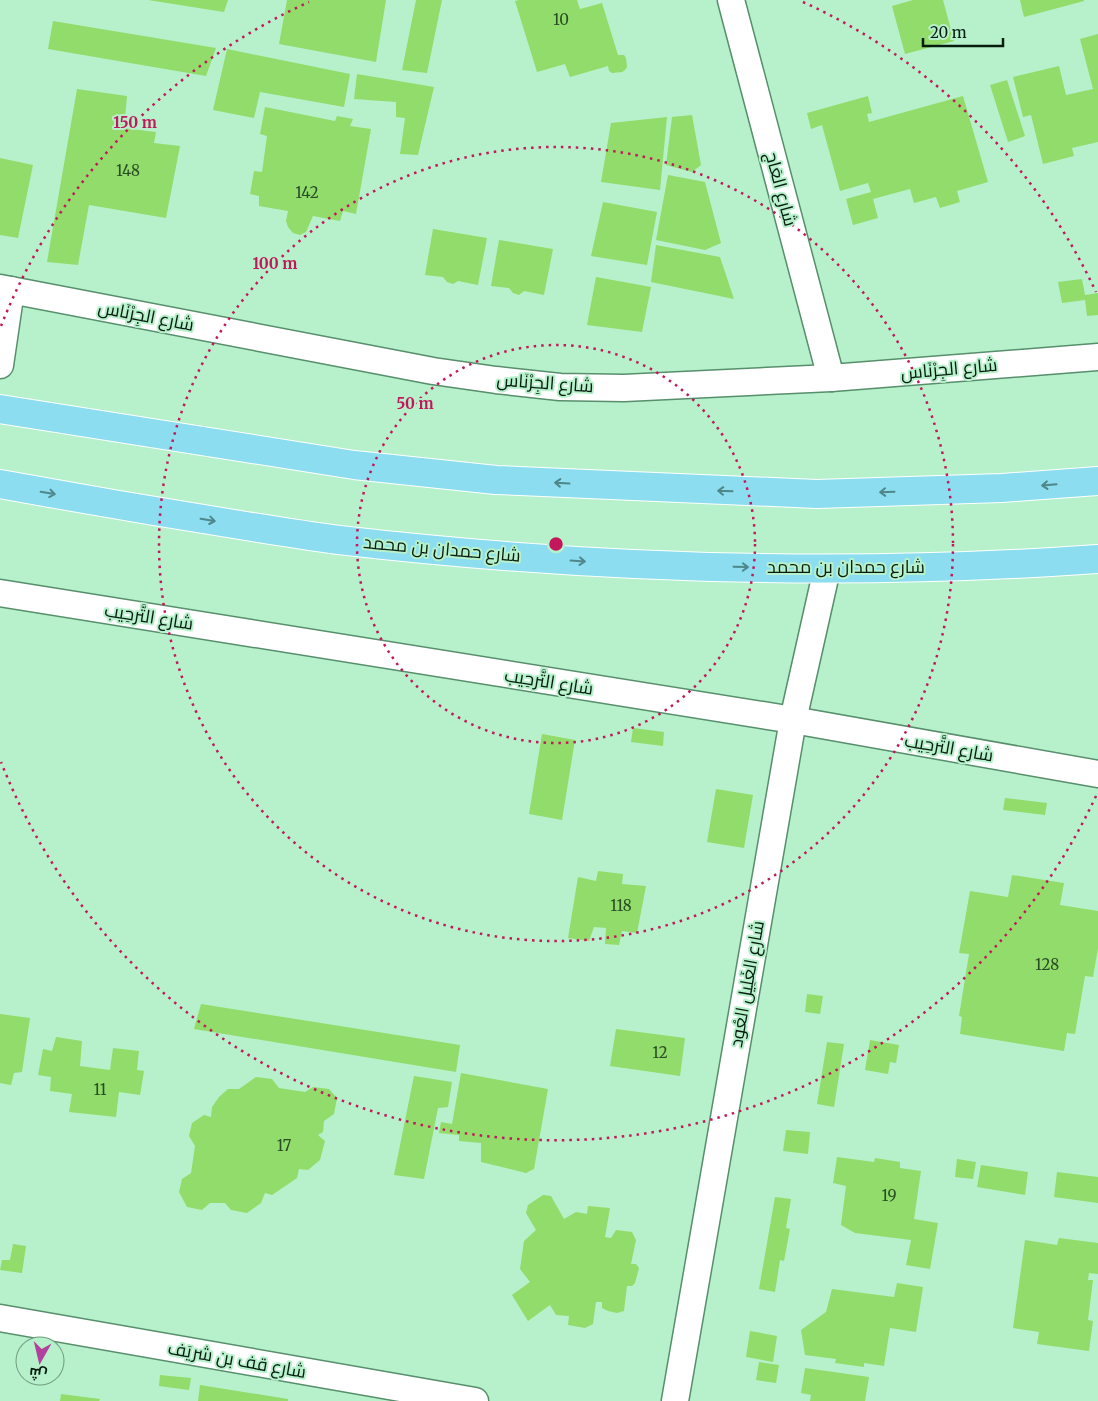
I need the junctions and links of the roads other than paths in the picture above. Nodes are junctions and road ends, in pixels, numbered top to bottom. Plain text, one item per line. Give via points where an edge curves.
1 (732, 0) edge
2 (5, 289) edge
3 (1098, 357) edge
4 (0, 365) edge
5 (831, 378) junction
6 (0, 409) edge
7 (1098, 481) edge
8 (0, 484) edge
9 (1098, 560) edge
10 (827, 569) junction
11 (0, 593) edge
12 (792, 720) junction
13 (1098, 774) edge
14 (0, 1318) edge
15 (475, 1401) edge
16 (675, 1401) edge

1 - 5 street, شارع العَاج
2 - 4 street
2 - 5 street, شارع الجِرْنَاس via 372,359 496,380 560,387 624,388
3 - 5 street, شارع الجِرْنَاس
7 -> 6 main road via 1002,488 817,494 496,480 354,465
8 -> 10 main road, شارع حمدان بن محمد via 337,540 649,565
9 - 10 main road, شارع حمدان بن محمد via 999,566
10 - 12 street, شارع الغَلِيل العُود
11 - 12 street, شارع التَّرحِيب
12 - 13 street, شارع التَّرحِيب
12 - 16 street, شارع الغَلِيل العُود
14 - 15 street, شارع قف بن شريَف

